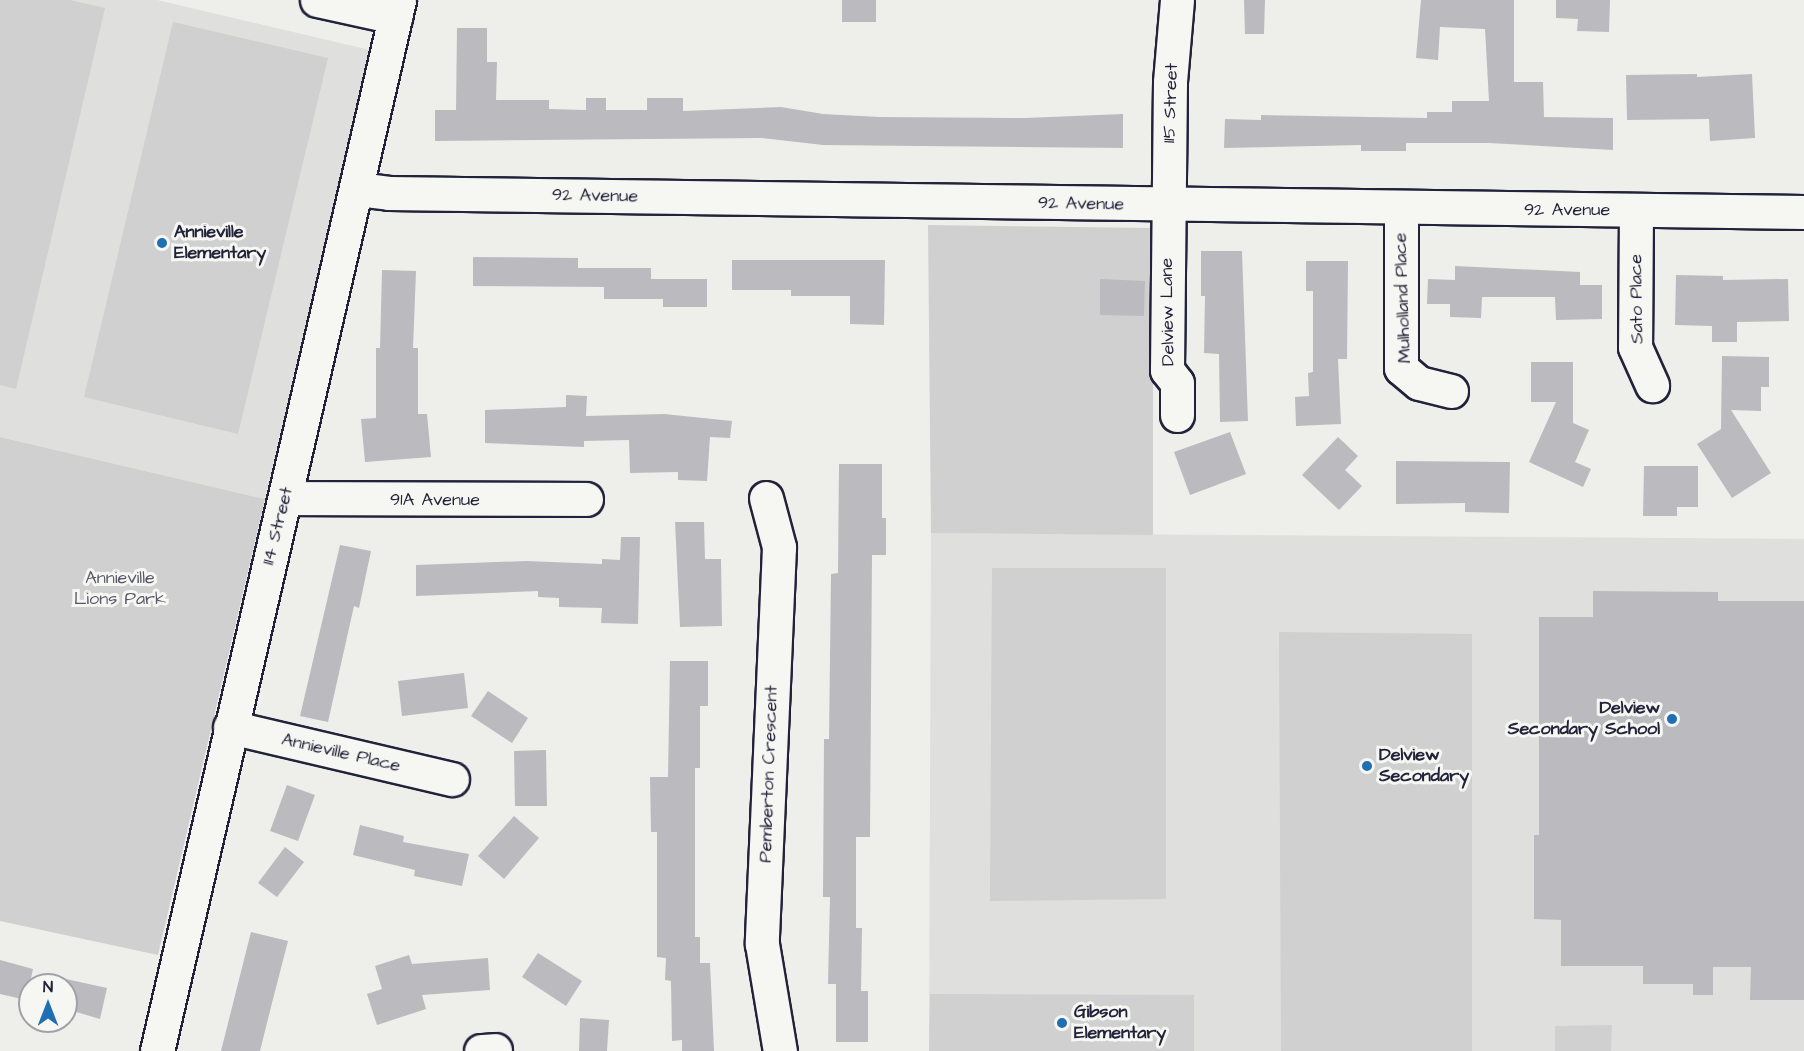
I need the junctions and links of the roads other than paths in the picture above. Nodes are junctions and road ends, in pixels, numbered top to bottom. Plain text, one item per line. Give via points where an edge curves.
1 (317, 0) edge
2 (1177, 0) edge
3 (397, 9) edge
4 (358, 189) junction
5 (1167, 206) junction
6 (1401, 209) junction
7 (1636, 210) junction
8 (1804, 213) edge
9 (1652, 385) dead end
10 (1451, 391) dead end
11 (1177, 415) dead end
12 (285, 498) junction
13 (766, 498) dead end
14 (586, 499) dead end
15 (230, 727) junction
16 (452, 779) dead end
17 (157, 1051) edge
18 (780, 1051) edge

1 - 3 street
2 - 5 street, 115 Street
3 - 4 street, 114 Street
4 - 5 street, 92 Avenue via 389,193
4 - 12 street, 114 Street
5 - 6 street, 92 Avenue
5 - 11 street, Delview Lane via 1167,370 1177,383
6 - 7 street, 92 Avenue
6 - 10 street, Mulholland Place via 1401,368 1419,383
7 - 8 street, 92 Avenue
7 - 9 street, Sato Place via 1635,347
12 - 14 street, 91A Avenue
12 - 15 street, 114 Street
13 - 18 street, Pemberton Crescent via 779,547 762,944
15 - 16 street, Annieville Place
15 - 17 street, 114 Street

